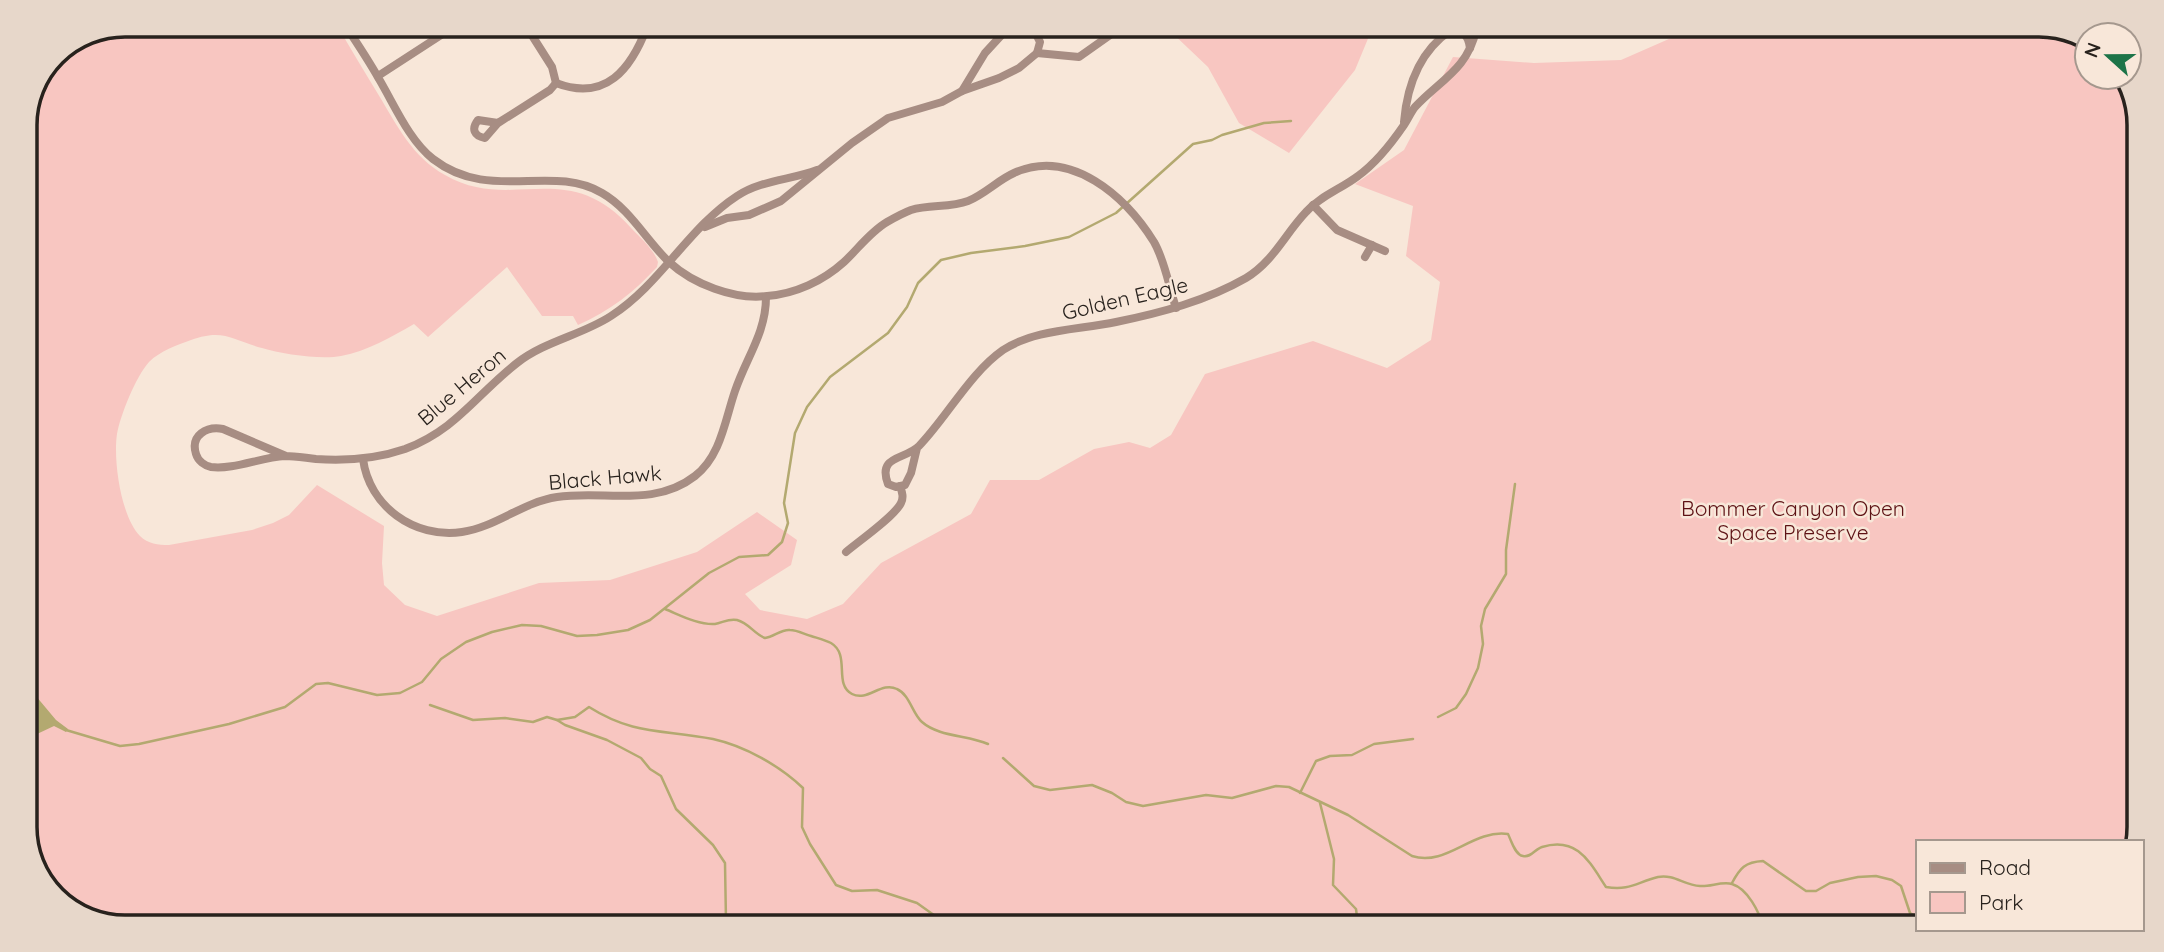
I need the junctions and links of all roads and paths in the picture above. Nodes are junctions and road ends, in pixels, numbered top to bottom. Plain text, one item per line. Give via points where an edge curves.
1 (353, 37) edge
2 (438, 37) edge
3 (533, 37) edge
4 (643, 37) edge
5 (1000, 37) edge
6 (1038, 37) edge
7 (1109, 37) edge
8 (1443, 37) edge
9 (1467, 37) edge
10 (1474, 37) edge
11 (1470, 48) junction
12 (1037, 53) junction
13 (378, 76) junction
14 (556, 83) junction
15 (962, 91) junction
16 (498, 123) dead end
17 (1404, 125) junction
18 (817, 170) junction
19 (1313, 205) junction
20 (701, 228) junction
21 (1372, 245) junction
22 (1385, 251) dead end
23 (1365, 257) dead end
24 (670, 263) junction
25 (766, 297) junction
26 (1176, 308) junction
27 (917, 448) junction
28 (286, 456) junction
29 (363, 459) junction
30 (900, 486) junction
31 (846, 552) dead end

1 - 13 street
2 - 13 street
3 - 14 street via 552,67
4 - 14 street via 628,66 610,82 587,88
5 - 15 street
6 - 12 street
7 - 12 street via 1079,57
8 - 17 street via 1414,74
9 - 11 street
10 - 11 street, Golden Eagle
11 - 17 street, Golden Eagle via 1455,71 1414,109
12 - 15 street, Blue Heron via 1019,68
13 - 24 street via 421,147 442,165 495,183 554,181 603,193
14 - 16 street
15 - 18 street, Blue Heron via 922,110 888,118
17 - 19 street, Golden Eagle via 1374,163
18 - 20 street, Blue Heron via 769,208
18 - 20 street, Blue Heron via 737,195
19 - 21 street via 1337,230
19 - 26 street, Golden Eagle via 1261,267 1214,294
20 - 24 street, Blue Heron
21 - 22 street
21 - 23 street
24 - 25 street via 715,289
24 - 29 street, Blue Heron via 611,317 522,359 447,428 403,450
25 - 26 street via 824,278 873,232 911,210 970,200 1014,173 1055,166 1100,182 1141,225 1155,244
25 - 29 street, Black Hawk via 761,332 712,458 678,487 644,496 558,497 463,532 445,532 403,521 386,508 365,474
26 - 27 street, Golden Eagle via 1018,342 983,369
27 - 30 street, Golden Eagle via 911,472
27 - 30 street, Golden Eagle via 885,467 888,484
28 - 28 street, Blue Heron via 214,427 204,430 195,446 199,460 212,467
28 - 29 street, Blue Heron
30 - 31 street via 901,503

